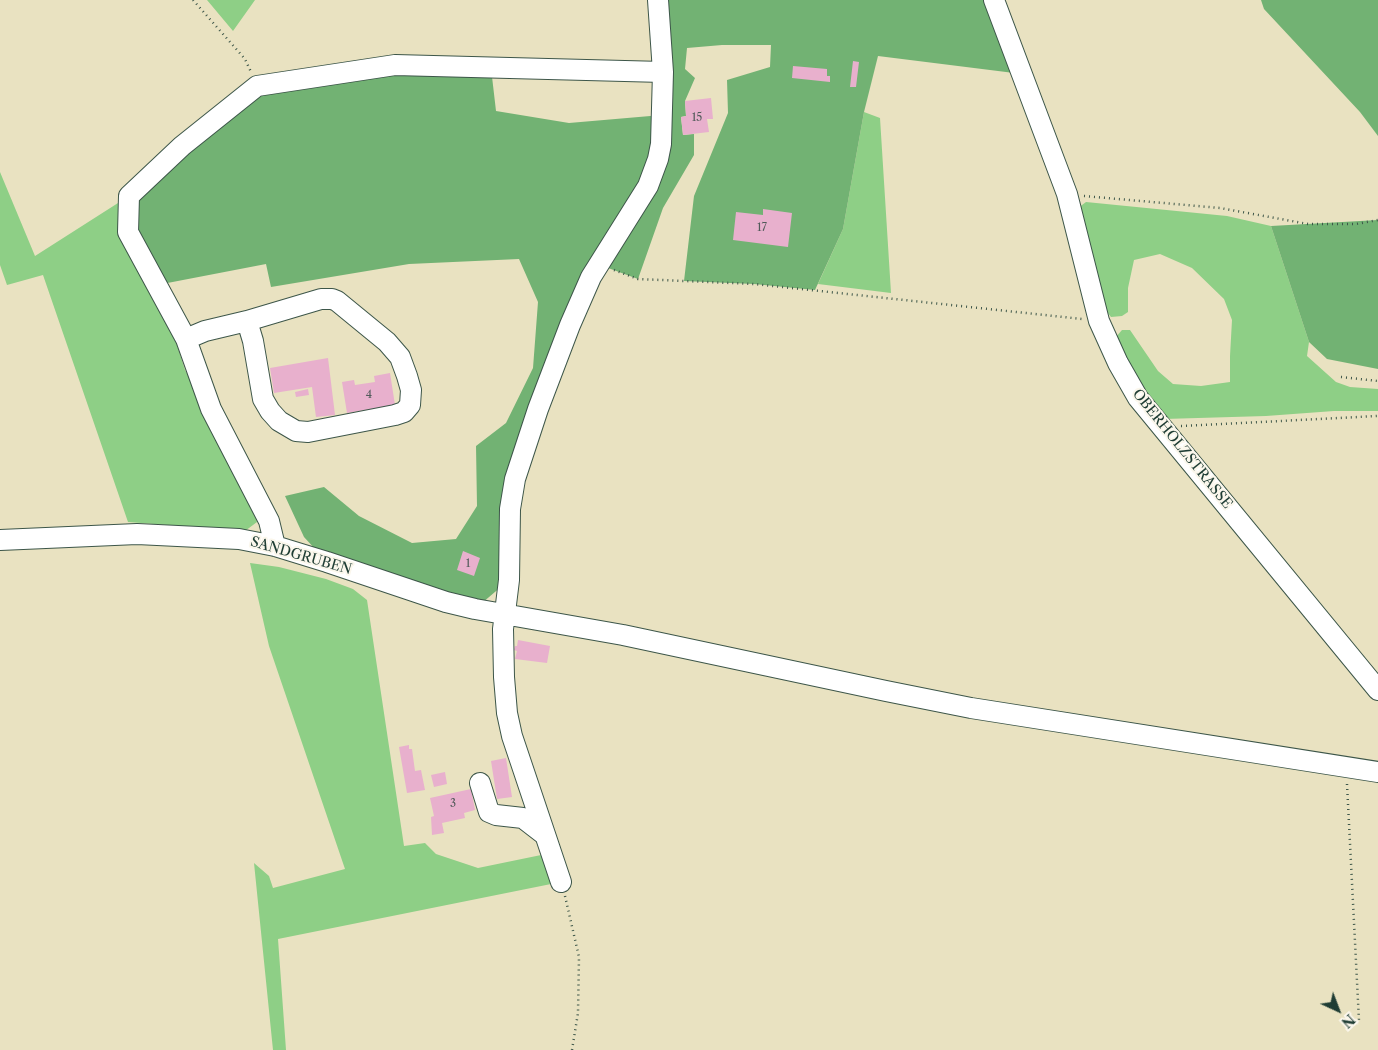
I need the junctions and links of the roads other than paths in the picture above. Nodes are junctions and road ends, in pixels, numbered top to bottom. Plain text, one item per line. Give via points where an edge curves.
1 (658, 0) edge
2 (994, 0) edge
3 (663, 72) junction
4 (247, 321) junction
5 (186, 339) junction
6 (0, 540) edge
7 (275, 546) junction
8 (505, 615) junction
9 (1378, 690) edge
10 (1378, 772) edge
11 (480, 782) dead end
12 (545, 835) junction
13 (560, 882) road end

1 - 3 street
2 - 9 street, OBERHOLZSTRASSE via 1067,194 1099,321 1118,363 1138,398
3 - 5 street via 395,66 258,86 182,146 129,196 128,232
3 - 8 street via 661,144 656,166 638,204 596,271 570,325 515,479 510,509
4 - 4 street via 263,399 275,416 290,428 308,432 395,415 408,409 411,390 400,357 387,342 337,301 321,299
4 - 5 street
5 - 7 street via 211,409 269,521
6 - 7 street, SANDGRUBEN via 136,534 239,539
7 - 8 street, SANDGRUBEN via 446,602
8 - 10 street, SANDGRUBEN via 623,635 971,708
8 - 12 street via 504,677 512,736
11 - 12 street via 489,812 523,818
12 - 13 street

